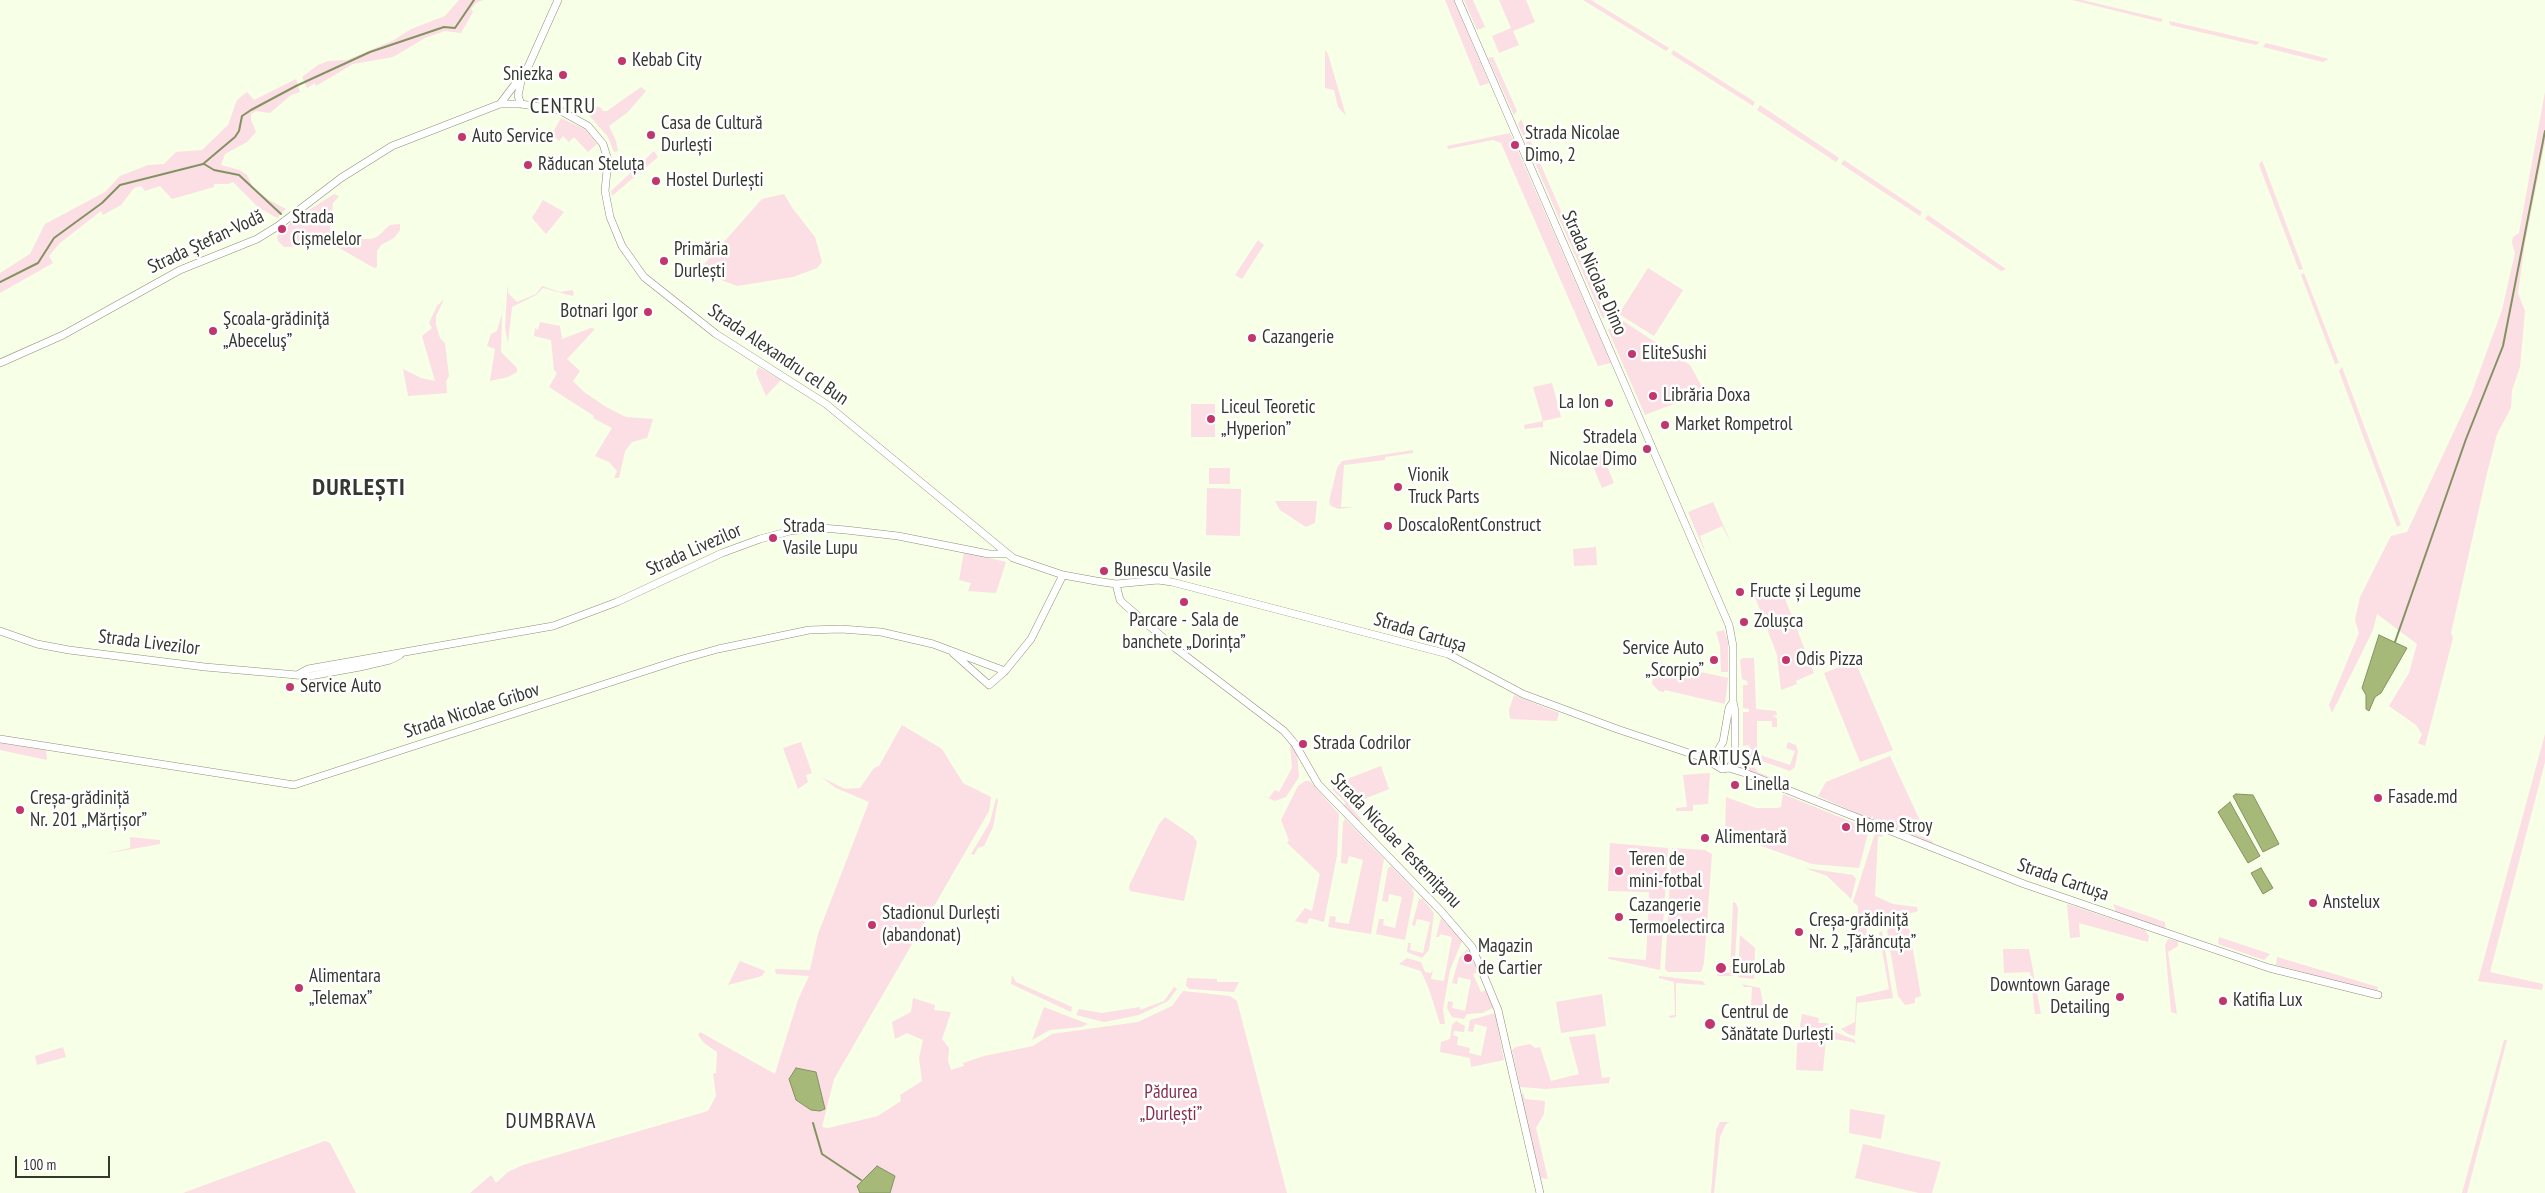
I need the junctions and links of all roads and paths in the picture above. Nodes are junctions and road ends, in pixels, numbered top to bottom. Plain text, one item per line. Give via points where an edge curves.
1 (558, 0) edge
2 (1458, 0) edge
3 (524, 74) junction
4 (500, 104) junction
5 (521, 104) junction
6 (0, 363) edge
7 (1006, 554) junction
8 (1063, 575) junction
9 (1116, 584) junction
10 (0, 631) edge
11 (949, 650) junction
12 (1005, 671) junction
13 (1733, 702) junction
14 (0, 739) edge
15 (1717, 752) junction
16 (1734, 756) junction
17 (1704, 758) junction
18 (1716, 765) junction
19 (1729, 768) junction
20 (1744, 773) junction
21 (2378, 996) dead end
22 (1540, 1193) edge

1 - 3 street
2 - 13 street, Strada Nicolae Dimo via 1720,604 1733,646
3 - 4 street
3 - 5 street via 518,89
4 - 5 street, Strada Alexandru cel Bun
4 - 6 street, Strada Ștefan-Vodă via 380,152 257,239 180,270 62,335
5 - 7 street, Strada Alexandru cel Bun via 559,110 573,116 600,139 608,160 605,191 610,217 622,246 644,277 732,345 826,404
7 - 8 street, Strada Alexandru cel Bun via 1023,563
7 - 10 street, Strada Livezilor via 989,554 898,536 846,530 790,531 722,553 570,620 536,629 308,669 297,675 69,650 37,644
8 - 9 street, Strada Alexandru cel Bun
8 - 12 street via 1031,639
9 - 17 street, Strada Cartușa via 1172,582 1448,654 1523,694
9 - 22 street, Strada Nicolae Testemițanu via 1124,604 1174,647 1284,731 1323,790 1472,947 1498,1010
11 - 12 street, Strada Nicolae Gribov
11 - 12 street, Strada Nicolae Gribov via 989,685
11 - 14 street, Strada Nicolae Gribov via 861,630 825,629 783,635 679,660 294,785
13 - 15 street, Strada Nicolae Dimo
13 - 16 street, Strada Nicolae Dimo
15 - 16 street via 1729,750
15 - 17 street
15 - 18 street
16 - 19 street via 1734,763
16 - 20 street
17 - 18 street, Strada Cartușa
18 - 19 street
19 - 20 street, Strada Cartușa
20 - 21 street, Strada Cartușa via 2024,884 2269,968

